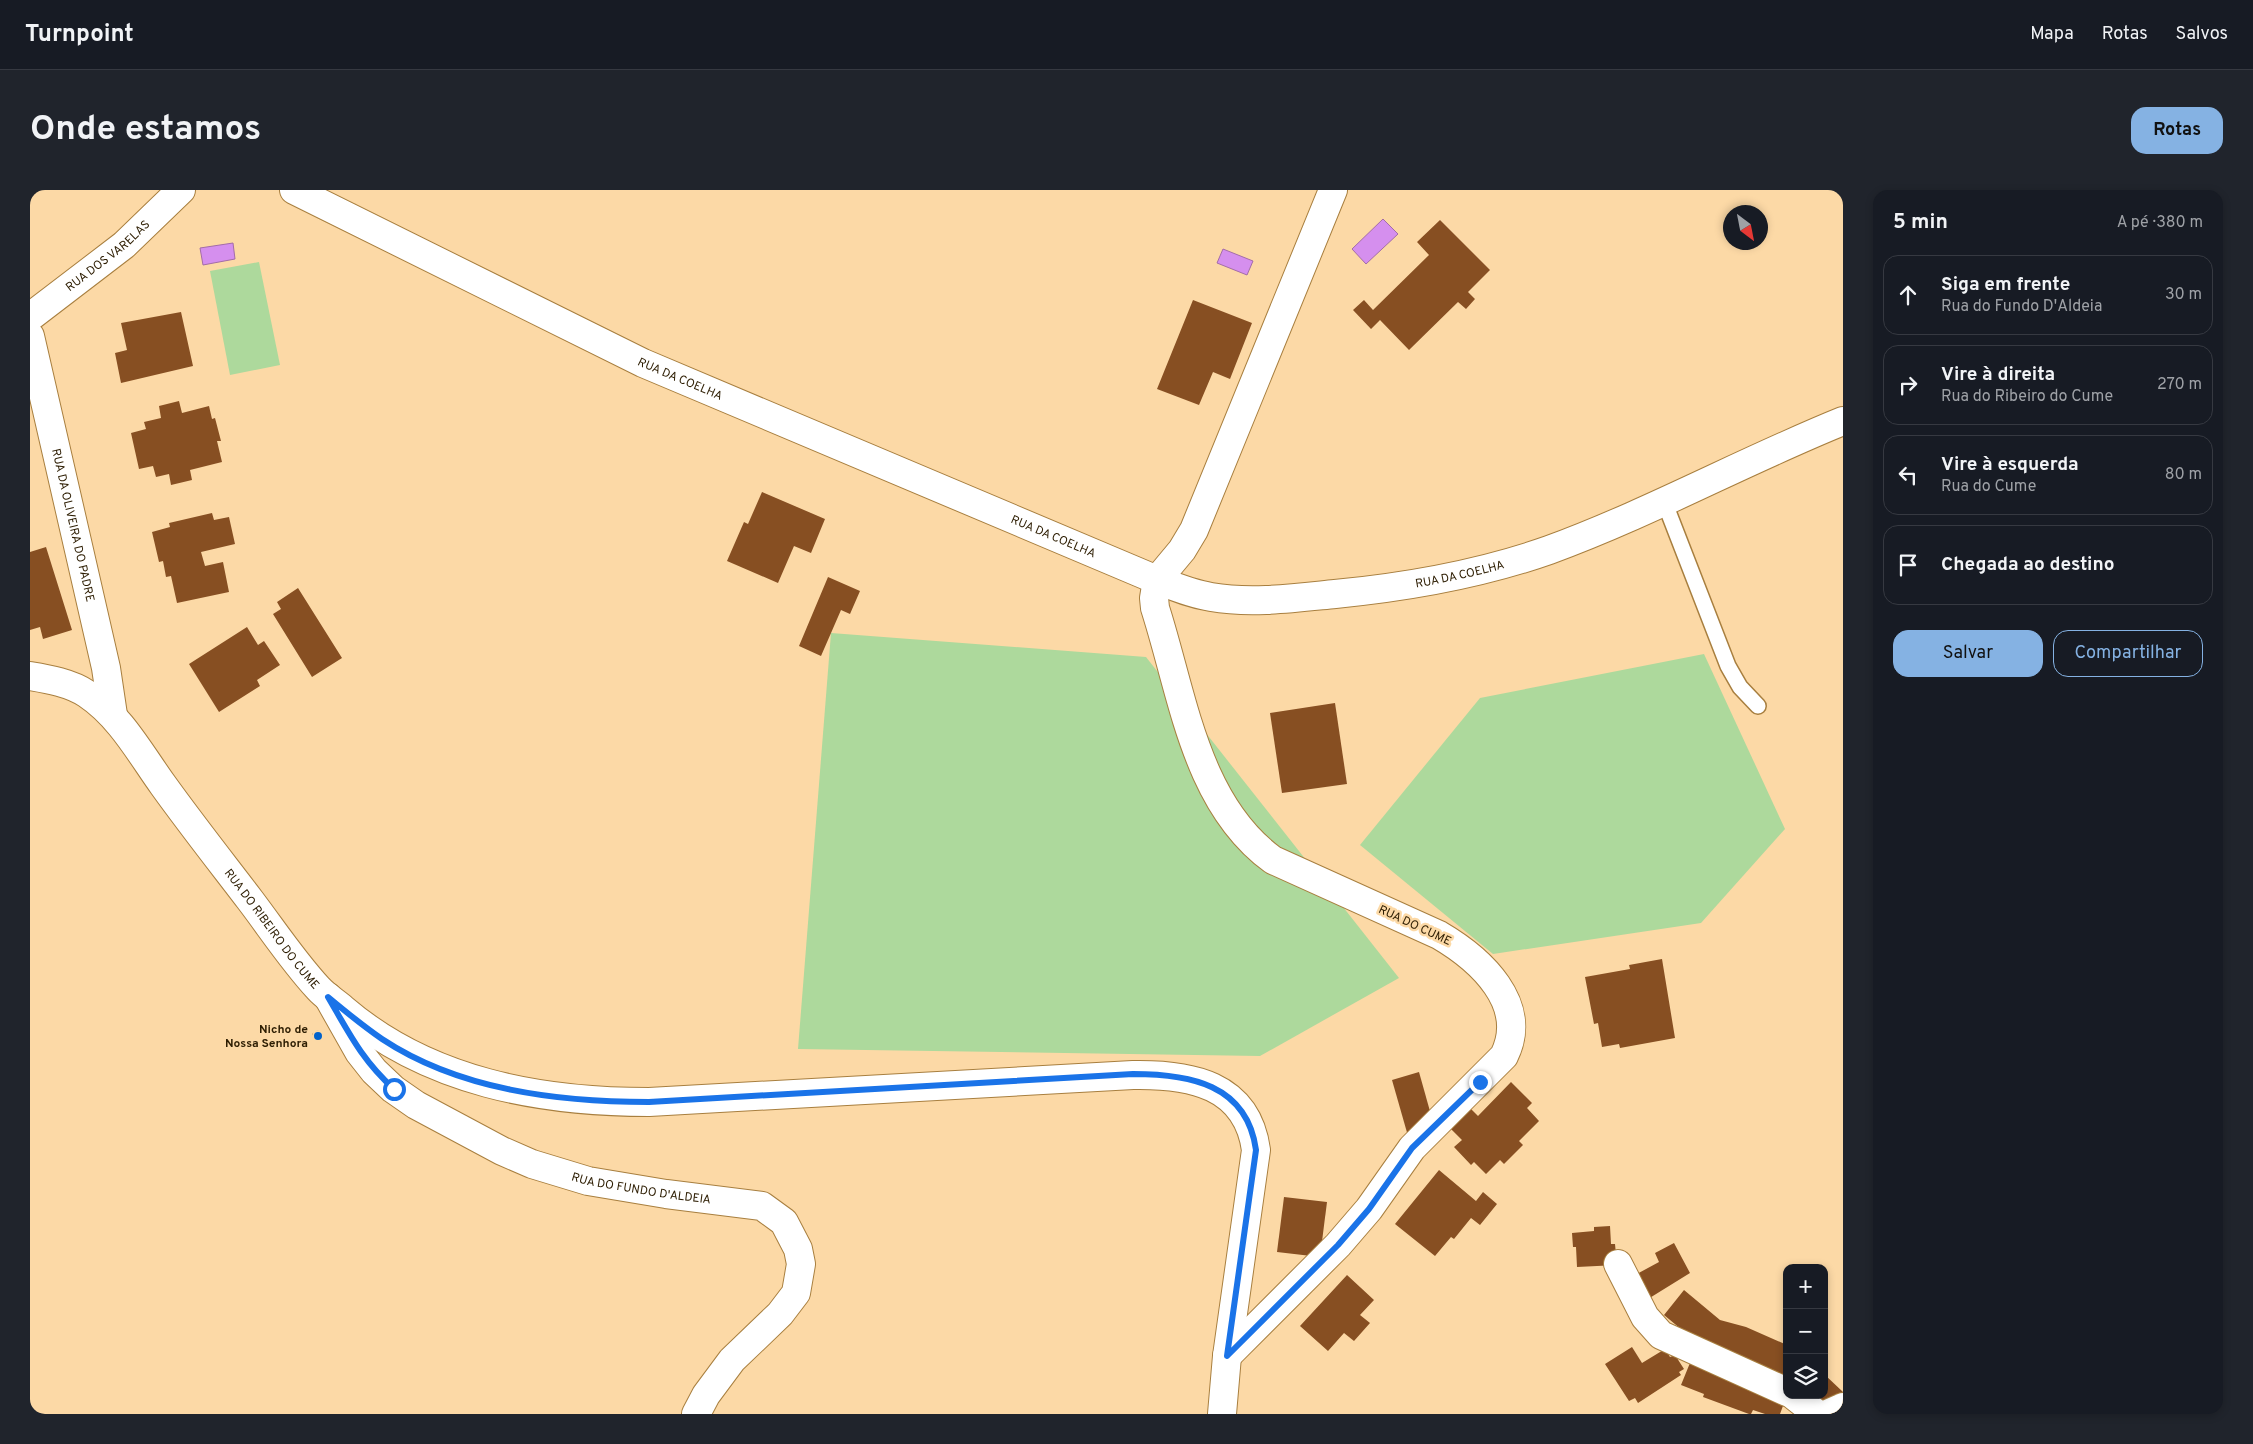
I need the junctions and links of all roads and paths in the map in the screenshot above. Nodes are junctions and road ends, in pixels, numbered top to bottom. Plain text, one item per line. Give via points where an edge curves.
1 (181, 190) edge
2 (294, 190) edge
3 (1333, 190) edge
4 (30, 318) edge
5 (30, 336) edge
6 (1843, 421) edge
7 (1664, 501) junction
8 (1157, 580) junction
9 (30, 676) edge
10 (1758, 706) dead end
11 (113, 715) junction
12 (328, 997) junction
13 (1618, 1264) dead end
14 (1227, 1356) junction
15 (1783, 1390) edge
16 (1798, 1399) edge
17 (1843, 1407) edge
18 (696, 1414) edge
19 (1222, 1414) edge
20 (1817, 1414) edge
21 (1827, 1414) edge

1 - 4 street, RUA DOS VARELAS via 124,245
2 - 8 street, RUA DA COELHA via 643,362
3 - 8 street via 1194,530
5 - 11 street, RUA DA OLIVEIRA DO PADRE via 106,668
6 - 7 street, RUA DA COELHA
7 - 8 street, RUA DA COELHA via 1549,550 1500,565 1410,584 1318,595 1236,600 1189,592
7 - 10 lane via 1728,666 1740,687
8 - 14 street, RUA DO CUME via 1156,608 1192,735 1216,793 1236,826 1273,860 1459,946 1494,981 1508,1006 1511,1019 1509,1045 1496,1066 1412,1148 1369,1209 1338,1245
9 - 11 street via 86,692
11 - 12 street, RUA DO RIBEIRO DO CUME via 287,949
12 - 14 street, RUA DO RIBEIRO DO CUME via 383,1040 447,1072 520,1091 565,1098 649,1102 1133,1074 1179,1077 1215,1087 1234,1101 1247,1119 1256,1150
12 - 18 street, RUA DO FUNDO D'ALDEIA via 359,1052 394,1089 416,1105 502,1150 532,1164 588,1180 762,1206 784,1222 798,1249 801,1264 796,1293 780,1314 732,1360
13 - 15 street via 1646,1317 1661,1335
14 - 19 street, RUA DO RIBEIRO DO CUME
16 - 20 street
17 - 21 street

